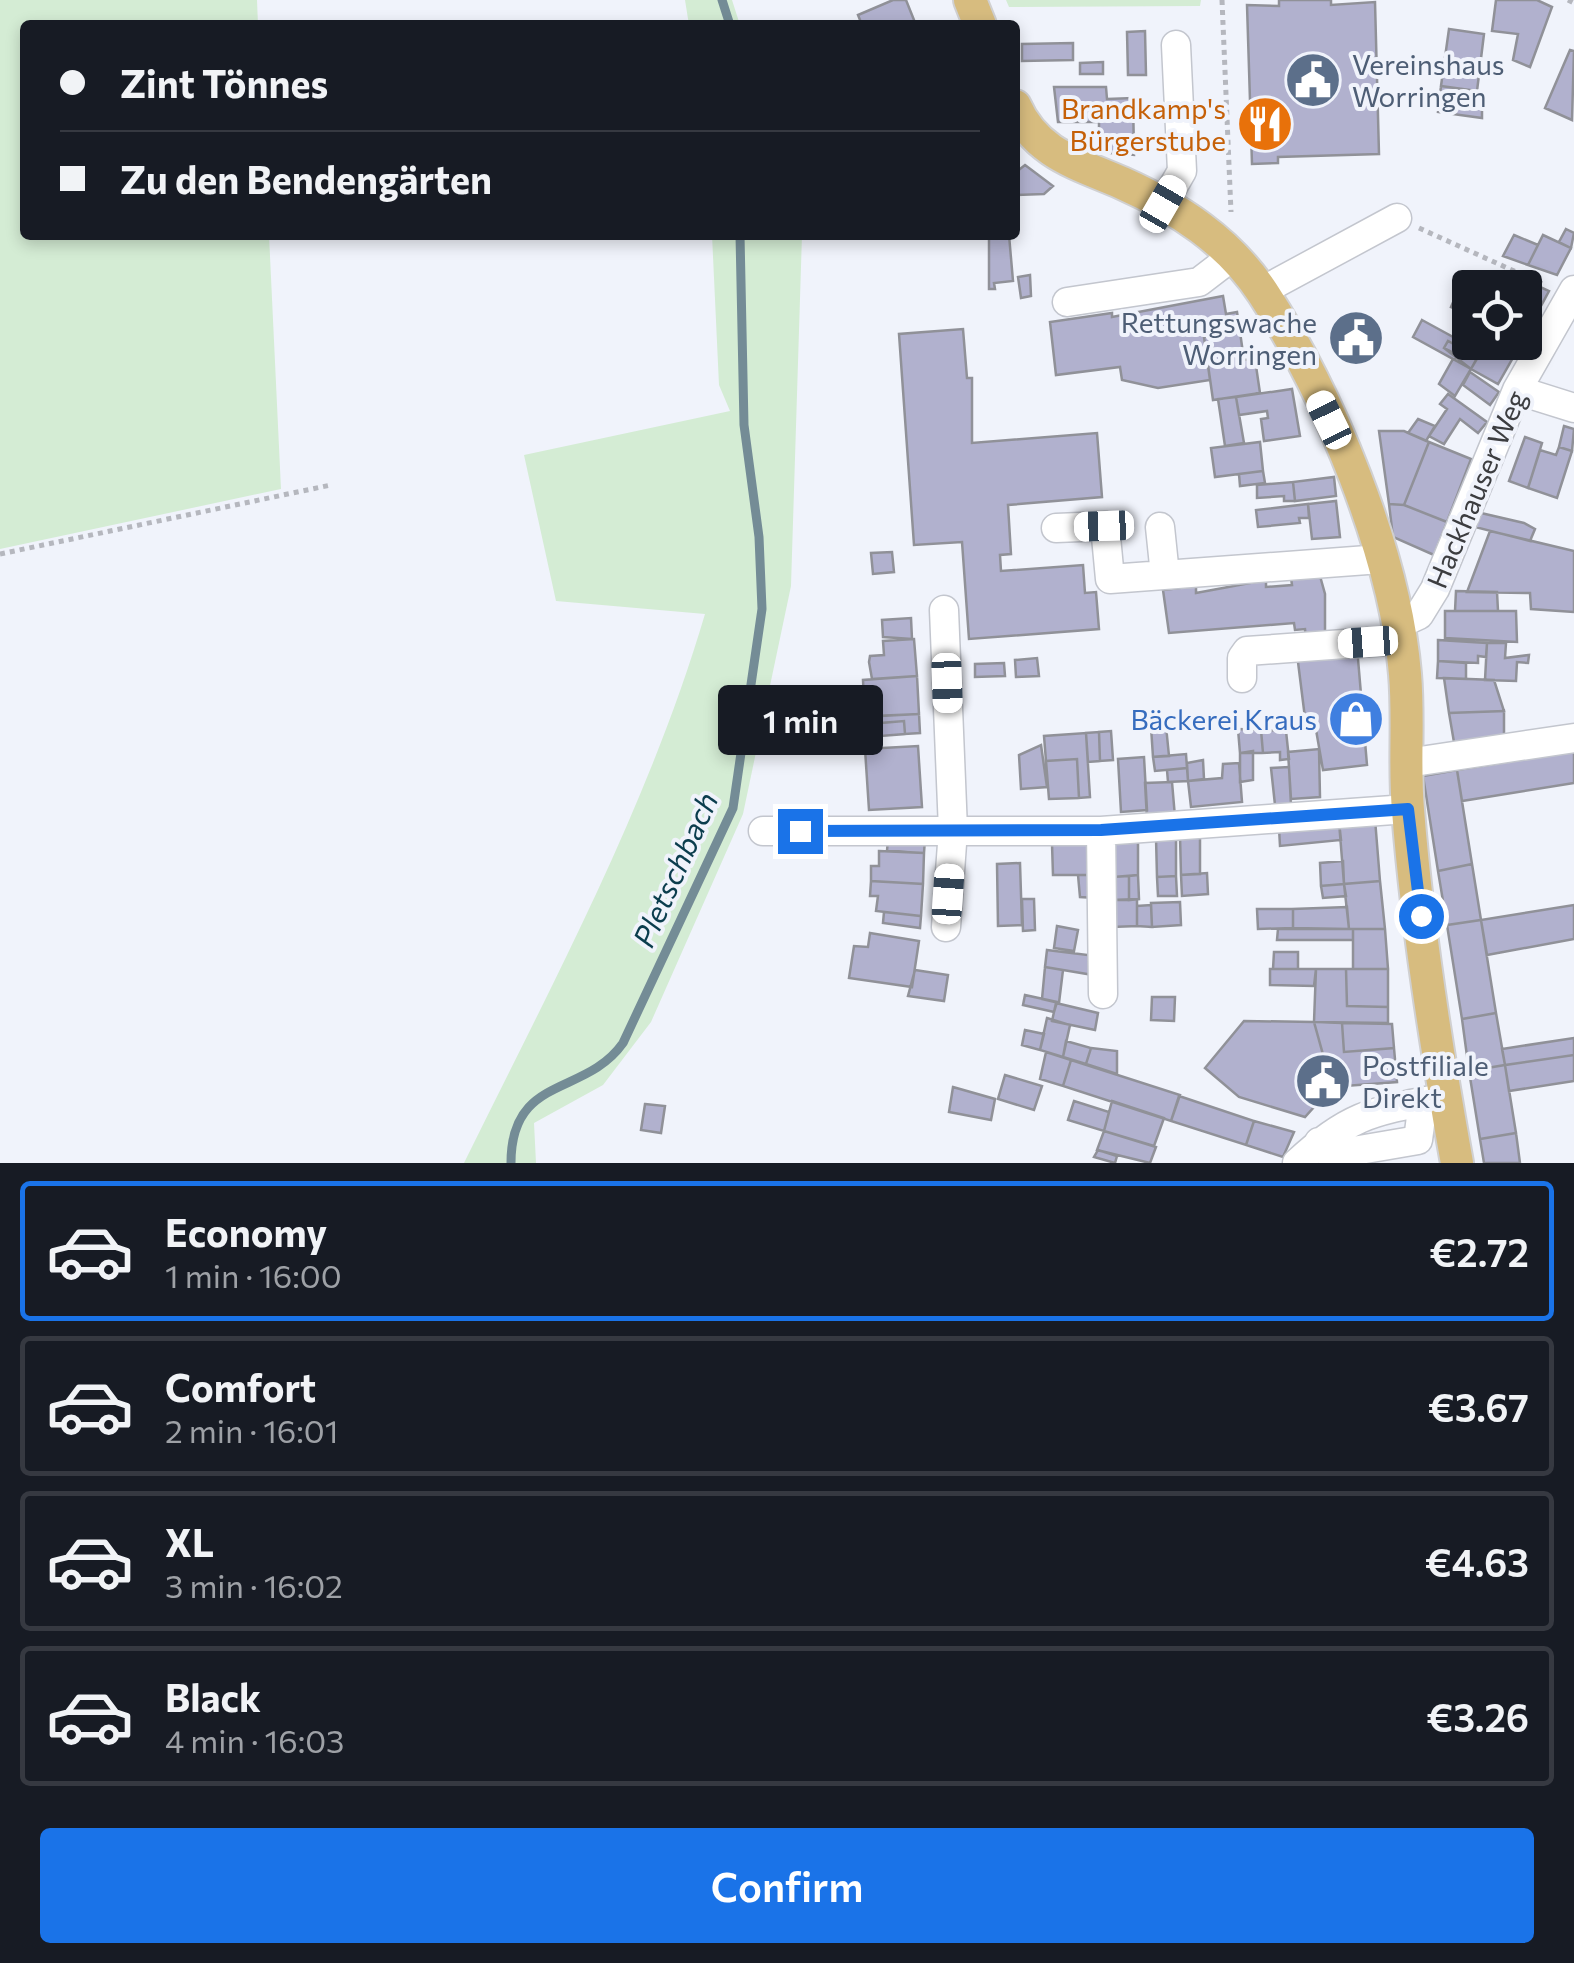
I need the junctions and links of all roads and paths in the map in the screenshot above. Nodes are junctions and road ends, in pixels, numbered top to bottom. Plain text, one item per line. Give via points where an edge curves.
1 (1222, 0) edge
2 (1176, 45) dead end
3 (1020, 113) edge
4 (1163, 204) junction
5 (1406, 223) joint
6 (1222, 244) junction
7 (1262, 291) junction
8 (1572, 294) edge
9 (1066, 302) dead end
10 (1516, 390) junction
11 (1574, 408) edge
12 (331, 485) dead end
13 (1056, 528) dead end
14 (1160, 528) dead end
15 (0, 554) edge
16 (1381, 558) junction
17 (1165, 575) junction
18 (944, 610) dead end
19 (1399, 633) junction
20 (1242, 678) dead end
21 (1574, 738) edge
22 (1407, 763) junction
23 (1408, 809) junction
24 (953, 830) junction
25 (1101, 830) junction
26 (762, 831) dead end
27 (946, 927) dead end
28 (1103, 994) dead end
29 (1435, 1099) junction
30 (1297, 1163) edge
31 (1457, 1163) edge

1 - 6 path via 1231,214
2 - 4 street via 1182,171
3 - 4 main road via 1042,145 1065,161
4 - 6 main road
5 - 7 street
5 - 8 path
6 - 7 main road
6 - 9 street via 1199,282
7 - 16 main road via 1329,420
8 - 10 street, Hackhauser Weg
10 - 11 street
10 - 19 street, Hackhauser Weg via 1436,589
12 - 15 path
13 - 17 street via 1104,526 1110,579
14 - 17 street
16 - 17 street
16 - 19 main road
18 - 24 street
19 - 20 street via 1247,651
19 - 22 main road
21 - 22 street
22 - 23 main road
23 - 25 street
23 - 29 main road
24 - 25 street
24 - 26 street
24 - 27 street
25 - 28 street
29 - 30 street via 1361,1114
29 - 31 main road

